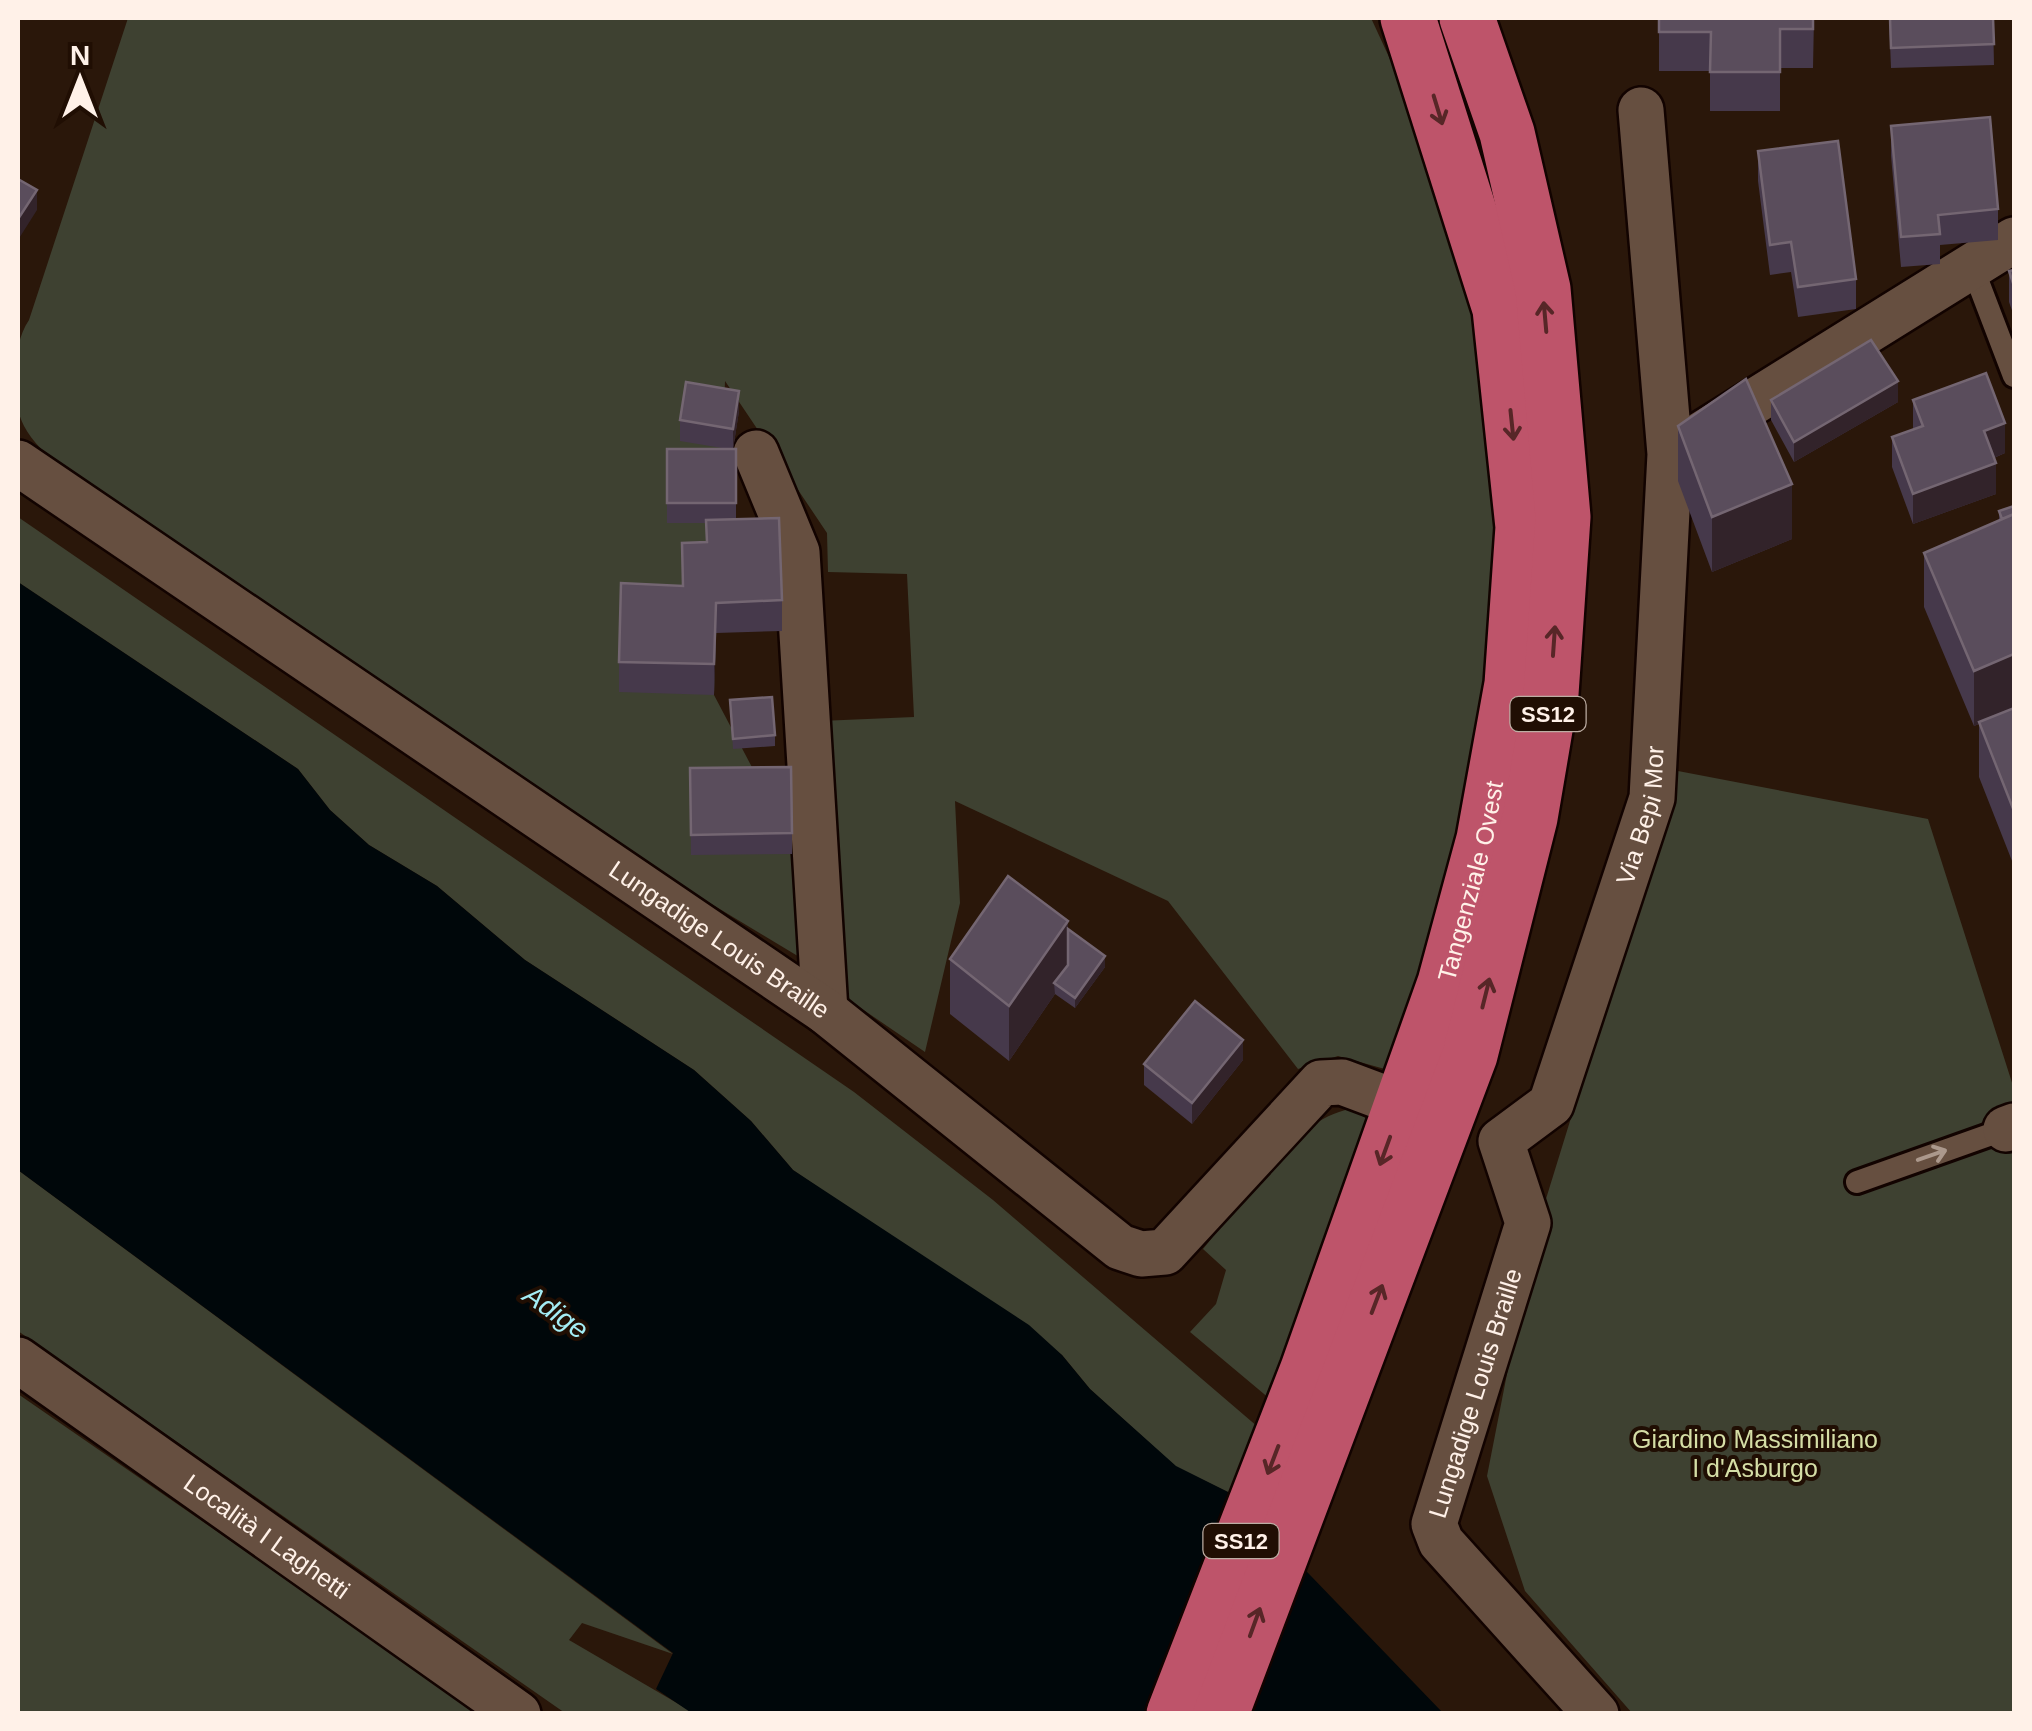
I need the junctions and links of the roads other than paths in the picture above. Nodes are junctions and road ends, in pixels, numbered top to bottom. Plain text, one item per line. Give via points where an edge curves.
1 (1466, 18) edge
2 (1409, 22) edge
3 (1641, 110) dead end
4 (2014, 240) edge
5 (1972, 266) junction
6 (2014, 376) edge
7 (756, 452) dead end
8 (1670, 454) junction
9 (18, 463) edge
10 (825, 1011) junction
11 (1382, 1097) dead end
12 (2010, 1128) edge
13 (1501, 1141) joint
14 (1858, 1182) dead end
15 (18, 1360) edge
16 (1325, 1380) junction
17 (518, 1714) edge
18 (1174, 1714) edge
19 (1221, 1714) edge
20 (1596, 1714) edge

16 -> 1 highway, Tangenziale Ovest / SS12 via 1470,1055 1530,818 1551,694 1563,516 1543,290 1507,133
2 -> 16 highway, Tangenziale Ovest / SS12 via 1500,310 1523,527 1512,684 1484,839
3 - 8 street, Via Bepi Mor
4 - 5 street
5 - 6 lane
5 - 8 street
7 - 10 street via 797,552
8 - 13 street, Via Bepi Mor via 1652,798 1551,1104
9 - 10 street, Lungadige Louis Braille
10 - 11 street, Lungadige Louis Braille via 1120,1247 1141,1254 1165,1252 1312,1088 1332,1080
14 -> 12 lane
13 - 20 street, Lungadige Louis Braille via 1528,1223 1434,1524 1441,1542
15 - 17 street, Località I Laghetti
16 -> 18 highway, Tangenziale Ovest / SS12
19 -> 16 highway, Tangenziale Ovest / SS12

